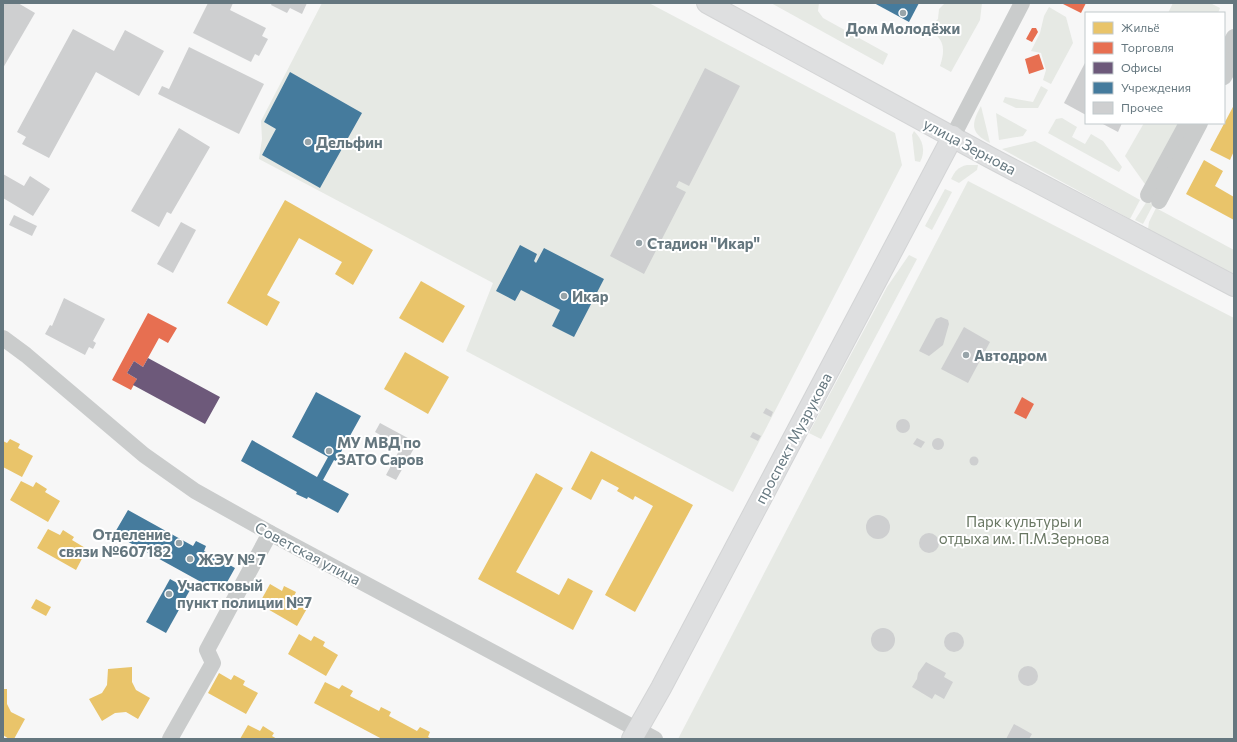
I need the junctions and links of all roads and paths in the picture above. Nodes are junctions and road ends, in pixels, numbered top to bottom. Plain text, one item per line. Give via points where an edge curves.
1 (707, 3) edge
2 (1022, 3) edge
3 (1234, 36) edge
4 (1225, 53) edge
5 (1234, 58) edge
6 (1225, 75) edge
7 (1187, 124) edge
8 (1199, 124) edge
9 (953, 136) junction
10 (1234, 286) edge
11 (3, 338) edge
12 (270, 533) junction
13 (635, 734) edge
14 (170, 739) edge
15 (655, 739) edge

1 - 9 main road, улица Зернова
2 - 9 street
3 - 4 street
5 - 6 street
7 - 8 street via 1153,198
9 - 10 main road, улица Зернова
9 - 13 main road, проспект Музрукова
11 - 12 street, Советская улица via 144,455 195,491
12 - 13 street, Советская улица
12 - 14 street via 207,650 213,663
13 - 15 street, Советская улица

